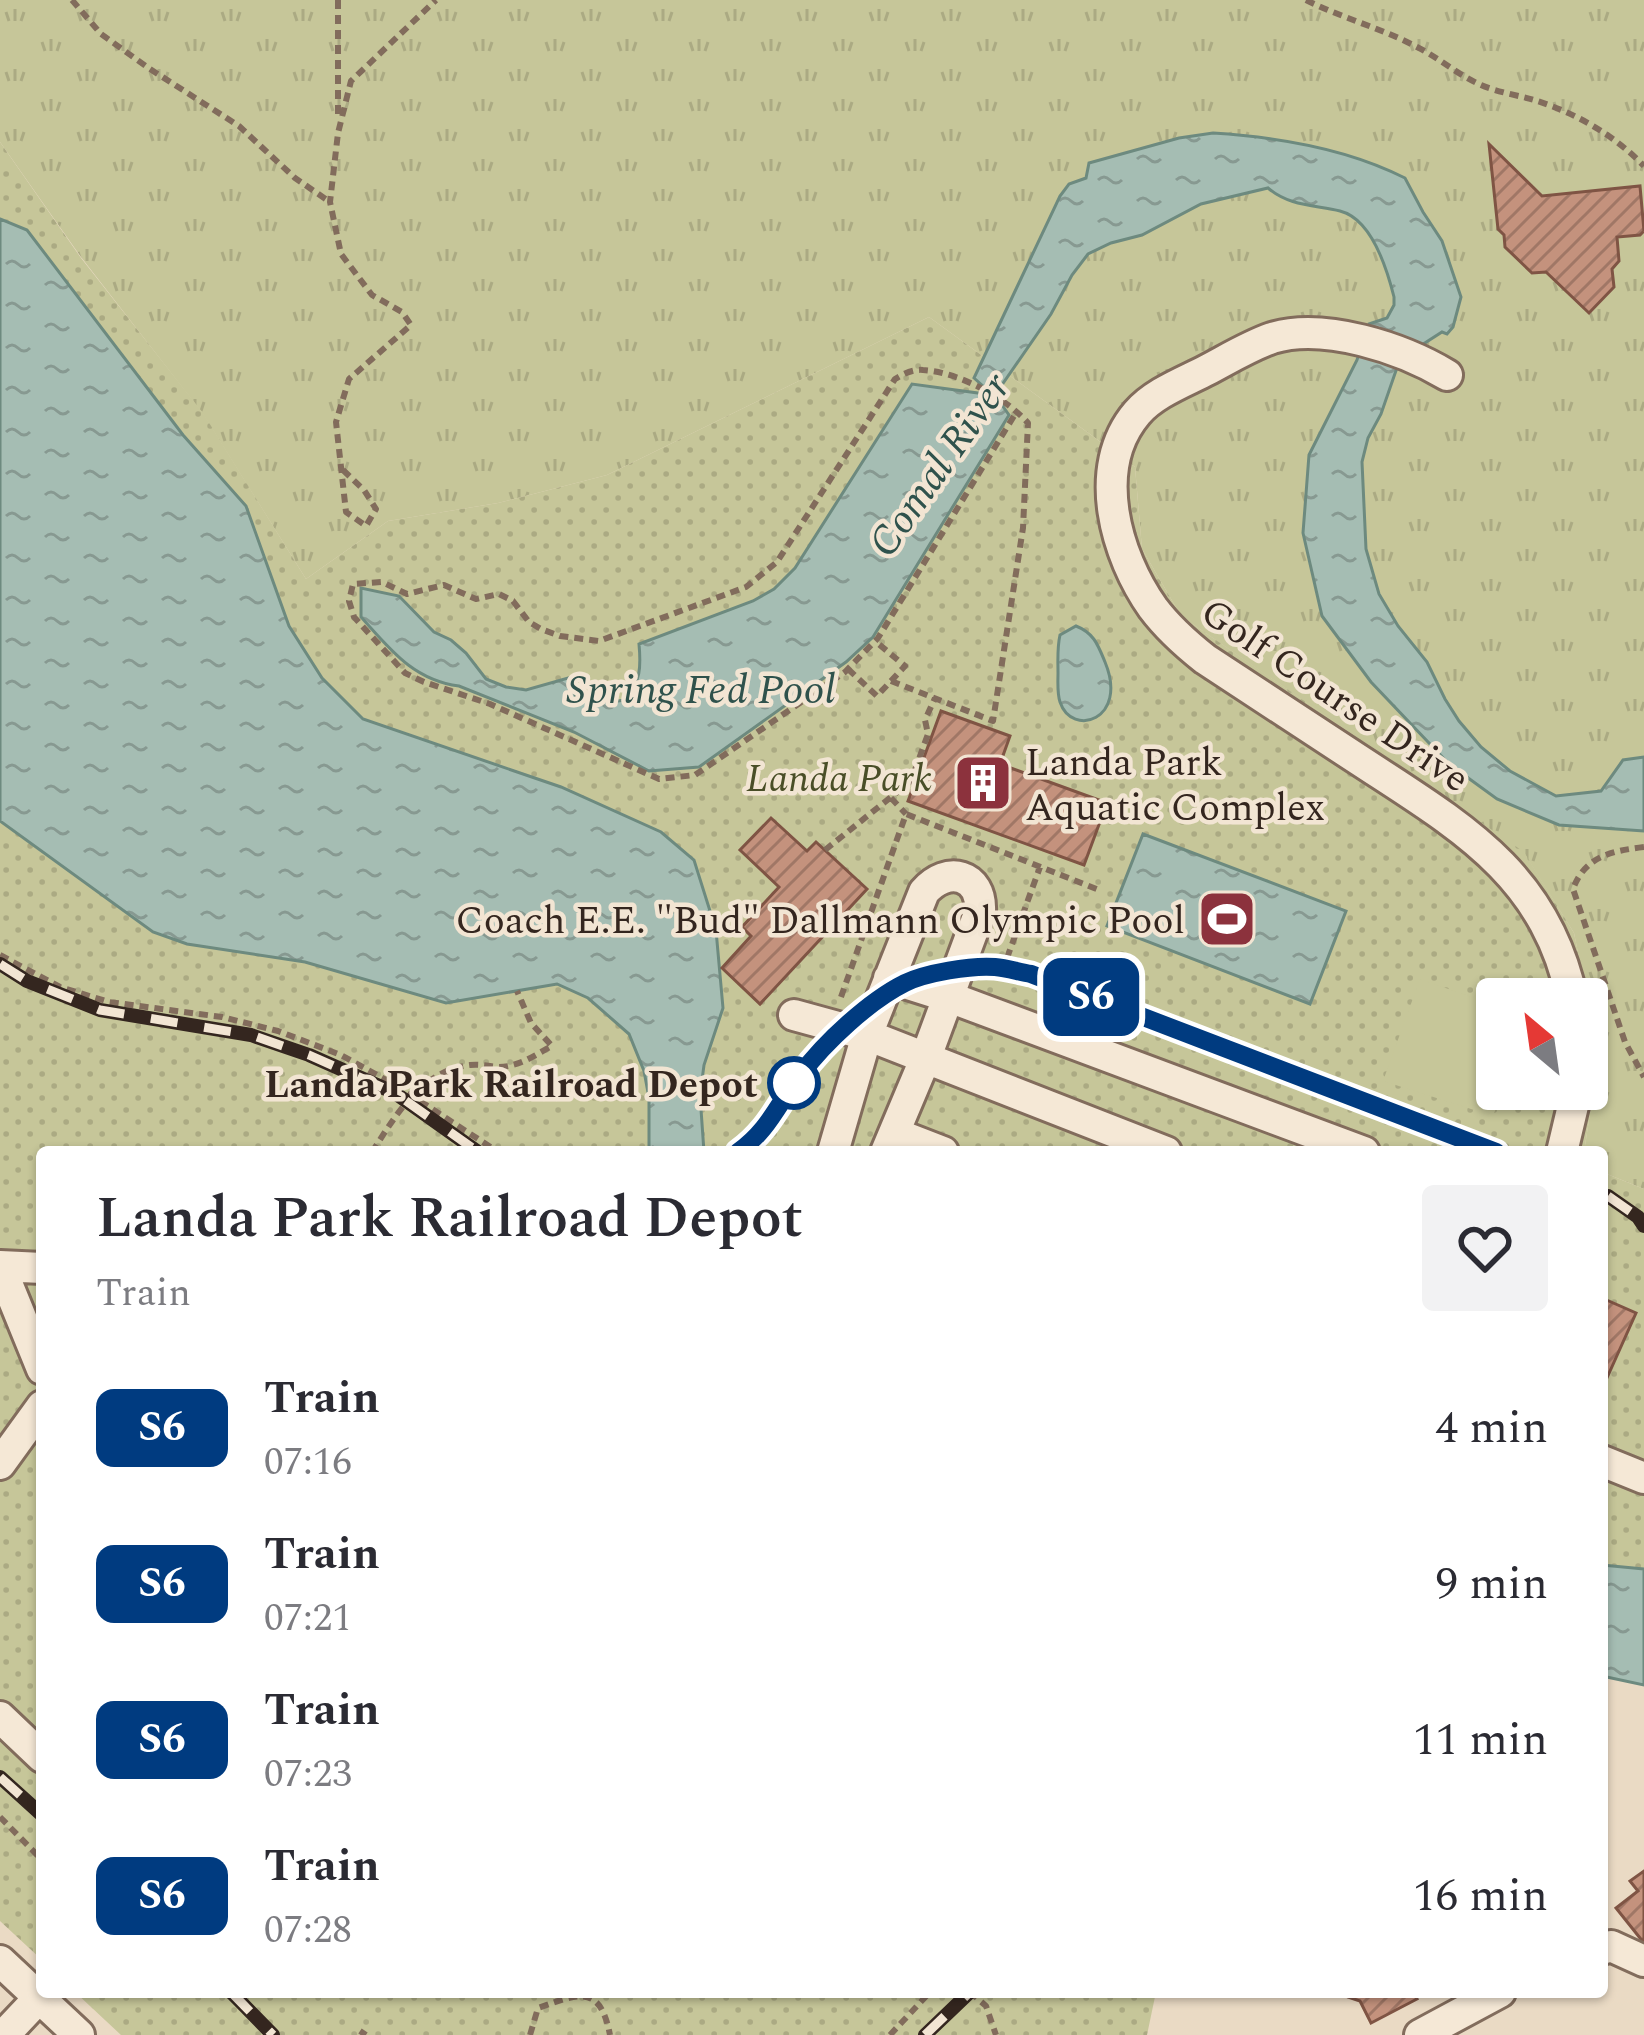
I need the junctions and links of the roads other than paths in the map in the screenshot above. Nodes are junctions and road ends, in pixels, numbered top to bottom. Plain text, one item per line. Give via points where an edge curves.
1 (1447, 375) dead end
2 (889, 978) junction
3 (1566, 978) edge
4 (949, 997) junction
5 (794, 1015) dead end
6 (867, 1035) junction
7 (926, 1057) junction
8 (1572, 1110) edge
9 (890, 1143) edge
10 (835, 1146) edge
11 (1151, 1146) edge
12 (1348, 1146) edge
13 (1563, 1146) edge
14 (0, 1266) edge
15 (36, 1268) edge
16 (36, 1354) edge
17 (36, 1414) edge
18 (1608, 1463) edge
19 (0, 1464) edge
20 (1644, 1478) edge
21 (0, 1717) edge
22 (36, 1751) edge
23 (1608, 1947) edge
24 (0, 1961) edge
25 (1644, 1961) edge
26 (36, 1987) edge
27 (1489, 1998) edge
28 (55, 2000) edge
29 (4, 2035) edge
30 (79, 2035) edge
31 (1420, 2035) edge

1 - 3 street, Golf Course Drive via 1351,338 1276,337 1141,408 1116,451 1115,524 1135,579 1179,638 1462,827 1501,863 1554,939
2 - 4 street
2 - 4 street via 924,892 945,877 962,878 978,891 980,911
2 - 6 street
4 - 7 street
4 - 12 street
5 - 6 street
6 - 7 street
6 - 10 street
7 - 9 street
7 - 11 street
8 - 13 street
14 - 15 street
14 - 16 street
17 - 19 street
18 - 20 street
21 - 22 street
23 - 25 street
24 - 26 street
27 - 31 street
28 - 29 street
28 - 30 street

